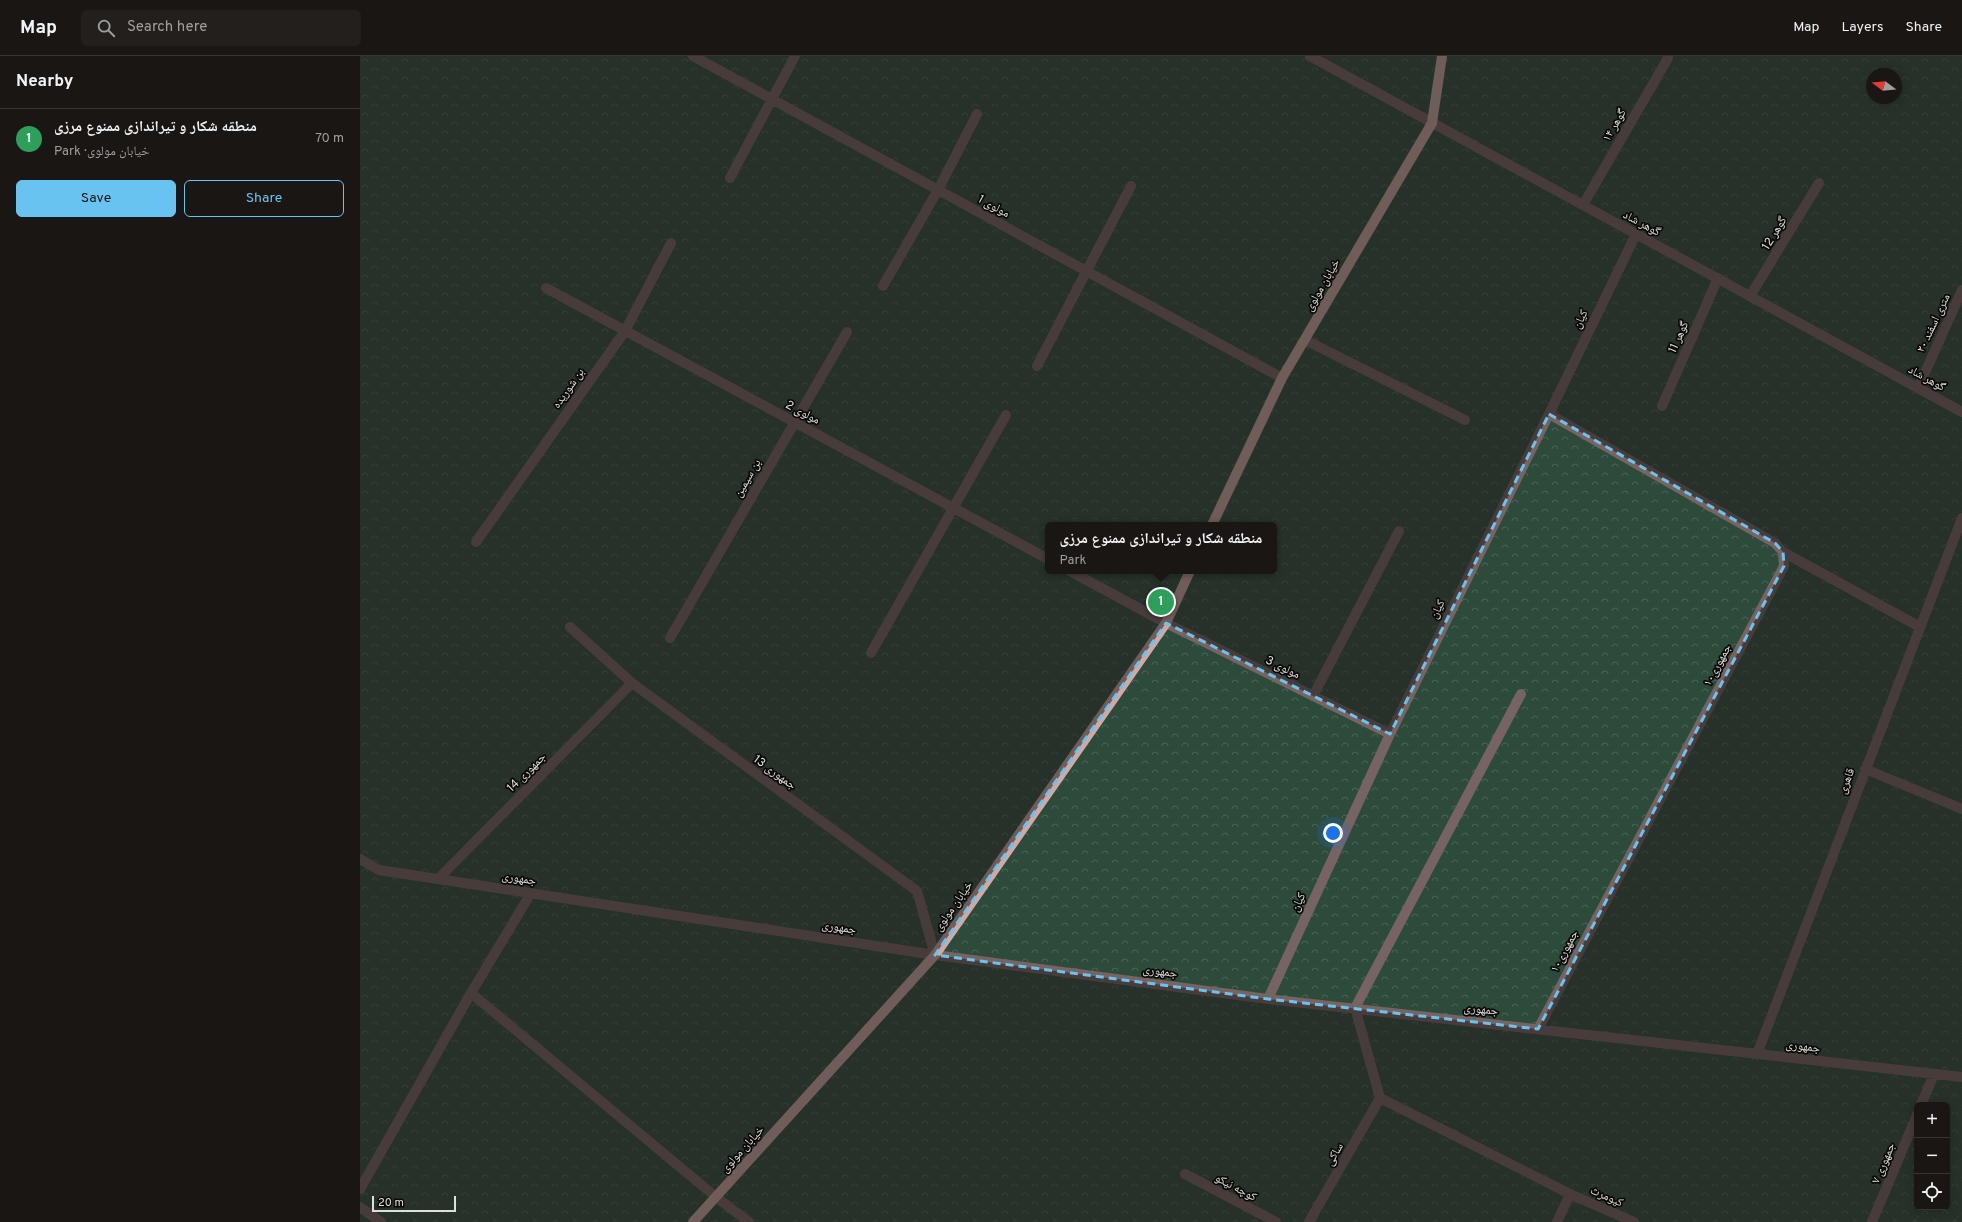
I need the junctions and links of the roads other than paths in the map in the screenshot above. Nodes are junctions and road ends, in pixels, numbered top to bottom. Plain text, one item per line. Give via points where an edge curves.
1 (693, 56) edge
2 (795, 56) edge
3 (1310, 56) edge
4 (1442, 56) edge
5 (1668, 58) dead end
6 (772, 99) junction
7 (977, 114) dead end
8 (1432, 123) junction
9 (730, 178) dead end
10 (1819, 183) dead end
11 (1131, 186) dead end
12 (938, 190) junction
13 (1583, 205) junction
14 (1636, 234) junction
15 (672, 243) dead end
16 (1087, 272) junction
17 (1718, 278) junction
18 (883, 286) dead end
19 (546, 288) dead end
20 (1962, 290) edge
21 (1750, 296) junction
22 (625, 331) junction
23 (847, 332) dead end
24 (1305, 340) junction
25 (1037, 366) dead end
26 (1282, 378) junction
27 (1918, 388) junction
28 (1662, 406) dead end
29 (1962, 412) edge
30 (1549, 414) junction
31 (1006, 416) dead end
32 (1466, 420) dead end
33 (794, 423) junction
34 (954, 508) junction
35 (1962, 518) edge
36 (1213, 522) edge
37 (1399, 531) dead end
38 (476, 542) dead end
39 (1783, 552) junction
40 (1045, 557) edge
41 (1076, 574) edge
42 (1189, 574) edge
43 (1166, 623) junction
44 (570, 627) dead end
45 (1920, 627) junction
46 (670, 638) dead end
47 (871, 653) dead end
48 (632, 683) junction
49 (1521, 694) dead end
50 (1313, 696) junction
51 (1390, 734) junction
52 (1865, 769) junction
53 (1962, 809) edge
54 (361, 862) edge
55 (438, 879) junction
56 (530, 893) junction
57 (935, 955) junction
58 (471, 993) junction
59 (1268, 999) junction
60 (1355, 1008) junction
61 (1538, 1029) junction
62 (1757, 1054) junction
63 (1934, 1074) junction
64 (1962, 1077) edge
65 (1380, 1098) junction
66 (1922, 1102) edge
67 (1914, 1122) edge
68 (1185, 1174) dead end
69 (360, 1189) edge
70 (1570, 1194) junction
71 (716, 1197) junction
72 (360, 1207) edge
73 (1557, 1221) edge
74 (381, 1222) edge
75 (693, 1222) edge
76 (749, 1222) edge
77 (1276, 1222) edge
78 (1309, 1222) edge
79 (1634, 1222) edge
80 (1872, 1222) edge

1 - 6 street, مولوی 1
2 - 6 street
3 - 8 street, گوهر شاد
4 - 8 main road, خیابان مولوی
5 - 13 street, گوهر ۱۴
6 - 9 street
6 - 12 street, مولوی 1
7 - 12 street
8 - 13 street, گوهر شاد
8 - 24 main road, خیابان مولوی
10 - 21 street, گوهر 12
11 - 16 street
12 - 16 street, مولوی 1
12 - 18 street
13 - 14 street, گوهر شاد
14 - 17 street, گوهر شاد
14 - 30 street, کیان
15 - 22 street, بن شوریده
16 - 25 street
16 - 26 street, مولوی 1
17 - 21 street, گوهر شاد
17 - 28 street, گوهر 11
19 - 22 street, مولوی 2
20 - 27 street, ۲۰ متری اسفند
21 - 27 street, گوهر شاد
22 - 33 street, مولوی 2
22 - 38 street, بن شوریده
23 - 33 street, بن سیمین
24 - 26 main road, خیابان مولوی
24 - 32 street
26 - 36 main road, خیابان مولوی
27 - 29 street, گوهر شاد
30 - 39 street via 1775,543
30 - 51 street, کیان
31 - 34 street
33 - 34 street, مولوی 2
33 - 46 street, بن سیمین
34 - 40 street, مولوی 2
34 - 47 street
35 - 45 street, قاهری
37 - 50 street
39 - 45 street
39 - 61 street, جمهوری۱۰ via 1784,566
41 - 43 street
42 - 43 main road, خیابان مولوی
43 - 50 street, مولوی 3
43 - 57 main road, خیابان مولوی
44 - 48 street, جمهوری 13
45 - 52 street, قاهری
48 - 55 street, جمهوری 14
48 - 57 street, جمهوری 13 via 917,891
49 - 60 street
50 - 51 street, مولوی 3
51 - 59 street, کیان
52 - 53 street
52 - 62 street, قاهری
54 - 55 street, جمهوری via 379,870
55 - 56 street, جمهوری
56 - 57 street, جمهوری
56 - 58 street
57 - 59 street, جمهوری
57 - 71 main road, خیابان مولوی
58 - 69 street
58 - 71 street
59 - 60 street, جمهوری
60 - 61 street, جمهوری
60 - 65 street
61 - 62 street, جمهوری
62 - 63 street, جمهوری
63 - 64 street, جمهوری
63 - 66 street
65 - 70 street, کیومرث
65 - 78 street, ساکی
67 - 80 street, جمهوری ۷
68 - 77 street, کوچه نیکو
70 - 73 street
70 - 79 street, کیومرث
71 - 75 main road, خیابان مولوی
71 - 76 street
72 - 74 street

